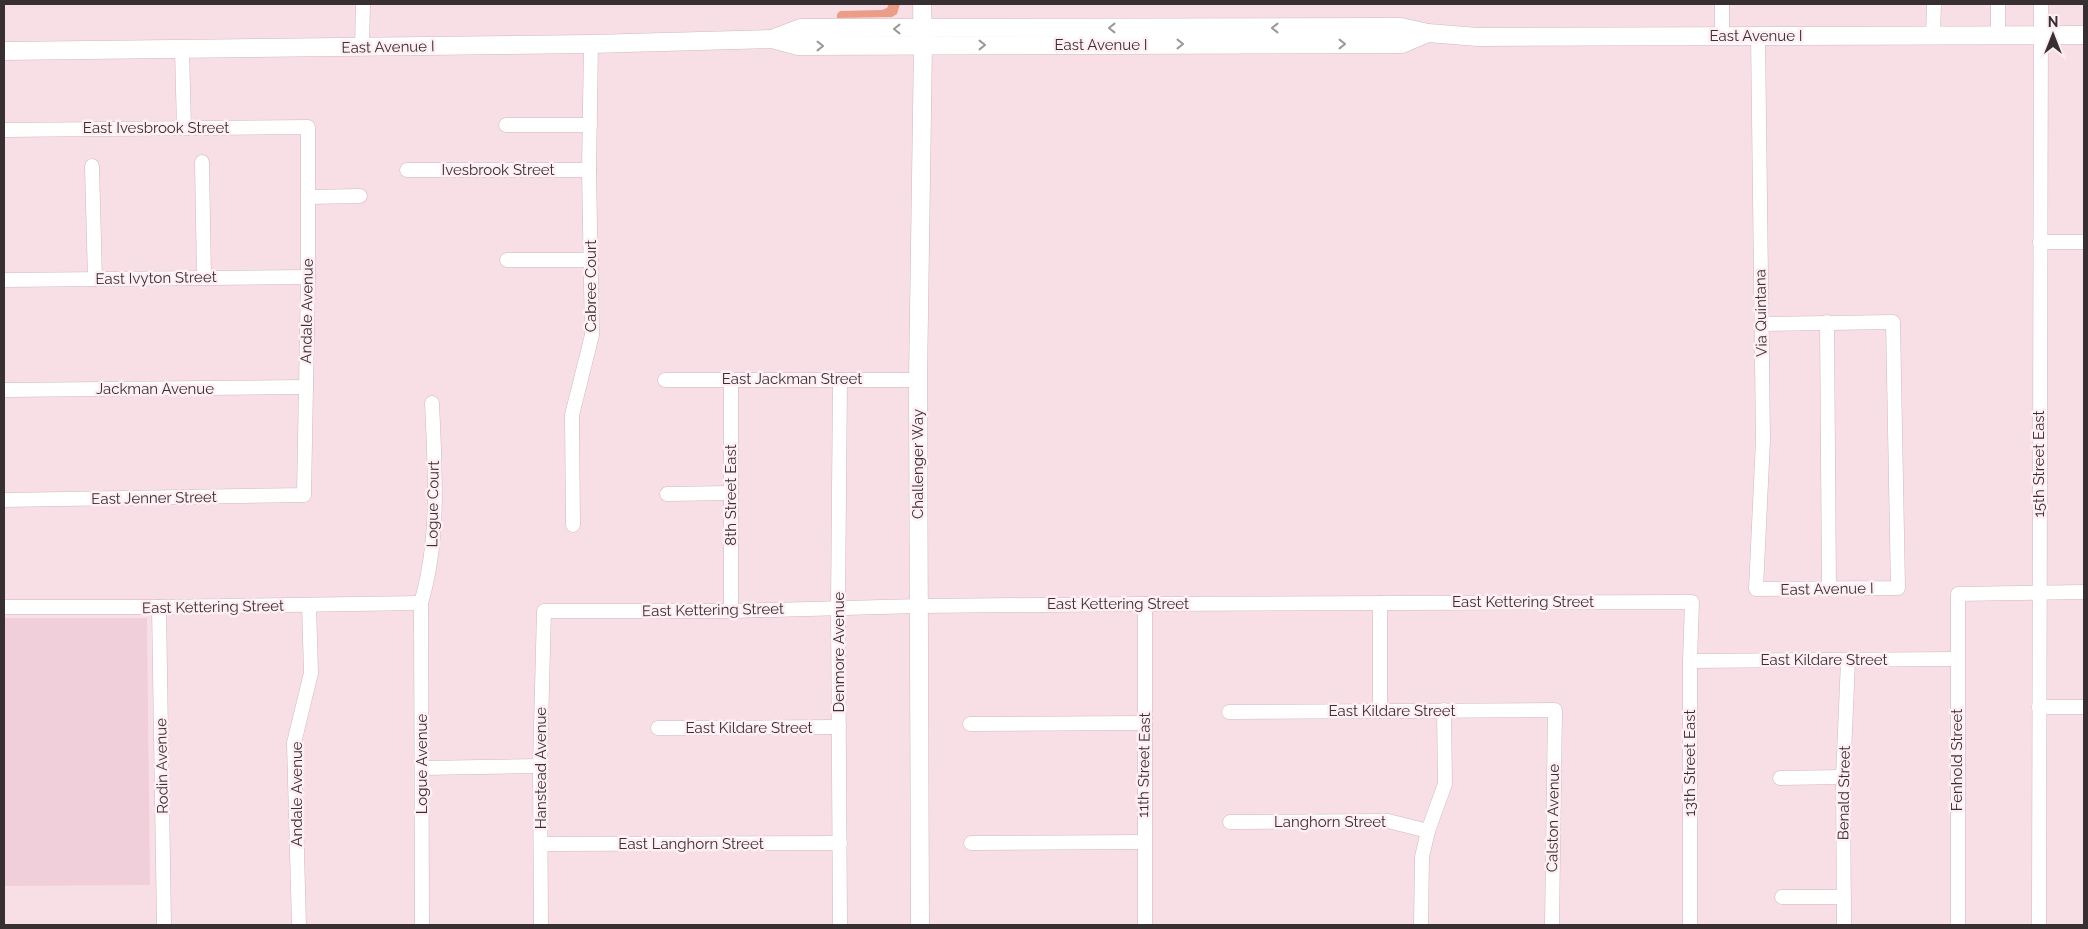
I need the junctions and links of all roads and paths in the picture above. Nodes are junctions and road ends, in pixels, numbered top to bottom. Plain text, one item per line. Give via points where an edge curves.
1 (363, 4) edge
2 (922, 4) edge
3 (1722, 4) edge
4 (1934, 4) edge
5 (1998, 4) edge
6 (2041, 4) edge
7 (1998, 35) junction
8 (2040, 35) junction
9 (2084, 35) edge
10 (1722, 36) junction
11 (1758, 36) junction
12 (1933, 36) junction
13 (922, 37) junction
14 (591, 44) junction
15 (362, 47) junction
16 (182, 50) junction
17 (4, 51) edge
18 (506, 125) dead end
19 (590, 125) junction
20 (308, 127) joint
21 (184, 128) junction
22 (4, 130) edge
23 (202, 162) dead end
24 (92, 166) dead end
25 (407, 170) dead end
26 (589, 170) junction
27 (360, 196) dead end
28 (309, 197) junction
29 (2040, 242) junction
30 (2084, 242) edge
31 (507, 260) dead end
32 (591, 260) junction
33 (204, 277) junction
34 (308, 277) junction
35 (95, 279) junction
36 (4, 280) edge
37 (1827, 322) junction
38 (1761, 324) junction
39 (731, 379) junction
40 (665, 380) dead end
41 (840, 380) junction
42 (918, 380) junction
43 (306, 387) junction
44 (4, 390) edge
45 (432, 403) dead end
46 (731, 493) junction
47 (667, 494) dead end
48 (304, 495) joint
49 (4, 500) edge
50 (573, 525) dead end
51 (1756, 589) joint
52 (1829, 589) junction
53 (2084, 592) edge
54 (2039, 593) junction
55 (1692, 602) joint
56 (421, 603) junction
57 (1380, 603) junction
58 (1145, 604) junction
59 (309, 605) junction
60 (919, 606) junction
61 (4, 607) edge
62 (838, 607) junction
63 (159, 608) junction
64 (544, 611) joint
65 (731, 611) junction
66 (1957, 660) junction
67 (1690, 661) junction
68 (1848, 661) junction
69 (2084, 706) edge
70 (2039, 707) junction
71 (1444, 710) junction
72 (1555, 710) joint
73 (1380, 711) junction
74 (1229, 712) dead end
75 (1145, 722) junction
76 (970, 724) dead end
77 (839, 727) junction
78 (658, 728) dead end
79 (540, 766) junction
80 (422, 768) junction
81 (1842, 777) junction
82 (1780, 778) dead end
83 (1230, 822) dead end
84 (1428, 832) junction
85 (1144, 842) junction
86 (840, 843) junction
87 (971, 843) dead end
88 (542, 844) junction
89 (1782, 898) dead end
90 (1844, 898) junction
91 (164, 925) edge
92 (299, 925) edge
93 (422, 925) edge
94 (541, 925) edge
95 (840, 925) edge
96 (920, 925) edge
97 (1145, 925) edge
98 (1421, 925) edge
99 (1552, 925) edge
100 (1690, 925) edge
101 (1844, 925) edge
102 (1958, 925) edge
103 (2039, 925) edge

1 - 15 street
2 - 13 main road, Challenger Way
3 - 10 street
4 - 12 street
5 - 7 street
6 - 8 street, 15th Street East
7 - 8 main road, East Avenue I
7 - 12 main road, East Avenue I
8 - 9 main road, East Avenue I
8 - 29 street, 15th Street East
10 - 11 main road, East Avenue I
10 - 13 main road, East Avenue I via 1478,37 1401,27 1230,36
11 - 12 main road, East Avenue I
11 - 38 street, Via Quintana
13 - 14 main road, East Avenue I via 801,28 772,39
13 - 42 main road, Challenger Way
14 - 15 main road, East Avenue I
14 - 19 street, Cabree Court
15 - 16 main road, East Avenue I
16 - 17 main road, East Avenue I
16 - 21 street
18 - 19 street
19 - 26 street, Cabree Court
20 - 21 street, East Ivesbrook Street
20 - 28 street, Andale Avenue
21 - 22 street, East Ivesbrook Street
23 - 33 street
24 - 35 street
25 - 26 street, Ivesbrook Street
26 - 32 street, Cabree Court
27 - 28 street
28 - 34 street, Andale Avenue
29 - 30 street
29 - 54 street, 15th Street East
31 - 32 street
32 - 50 street, Cabree Court via 592,335 572,415
33 - 34 street, East Ivyton Street
33 - 35 street, East Ivyton Street
34 - 43 street, Andale Avenue
35 - 36 street, East Ivyton Street
37 - 38 street
37 - 52 street
37 - 52 street, East Avenue I via 1893,322 1898,588
38 - 51 street, Via Quintana via 1763,440
39 - 40 street, East Jackman Street
39 - 41 street, East Jackman Street
39 - 46 street, 8th Street East
41 - 42 street, East Jackman Street
41 - 62 street, Denmore Avenue
42 - 60 main road, Challenger Way
43 - 44 street, Jackman Avenue
43 - 48 street, Andale Avenue
45 - 56 street, Logue Court via 434,540
46 - 47 street
46 - 65 street, 8th Street East
48 - 49 street, East Jenner Street
51 - 52 street, East Avenue I
53 - 54 street
54 - 66 street, Fenhold Street via 1958,594
54 - 70 street, 15th Street East
55 - 57 street, East Kettering Street
55 - 67 street, 13th Street East
56 - 59 street, East Kettering Street
56 - 80 street, Logue Avenue
57 - 58 street, East Kettering Street
57 - 73 street
58 - 60 street, East Kettering Street
58 - 75 street, 11th Street East
59 - 63 street, East Kettering Street
59 - 92 street, Andale Avenue via 311,672 294,743
60 - 62 street, East Kettering Street
60 - 96 main road, Challenger Way
61 - 63 street, East Kettering Street
62 - 65 street, East Kettering Street
62 - 77 street, Denmore Avenue
63 - 91 street, Rodin Avenue
64 - 65 street, East Kettering Street
64 - 79 street, Hanstead Avenue
66 - 68 street, East Kildare Street
66 - 102 street, Fenhold Street
67 - 68 street, East Kildare Street
67 - 100 street, 13th Street East
68 - 81 street, Benald Street
69 - 70 street
70 - 103 street, 15th Street East
71 - 72 street, East Kildare Street
71 - 73 street, East Kildare Street
71 - 84 street via 1445,784
72 - 99 street, Calston Avenue
73 - 74 street, East Kildare Street
75 - 76 street
75 - 85 street, 11th Street East
77 - 78 street, East Kildare Street
77 - 86 street, Denmore Avenue
79 - 80 street
79 - 88 street, Hanstead Avenue
80 - 93 street, Logue Avenue
81 - 82 street
81 - 90 street, Benald Street
83 - 84 street, Langhorn Street via 1388,822
84 - 98 street via 1422,858
85 - 87 street
85 - 97 street, 11th Street East
86 - 88 street, East Langhorn Street
86 - 95 street, Denmore Avenue
88 - 94 street, Hanstead Avenue
89 - 90 street
90 - 101 street, Benald Street

